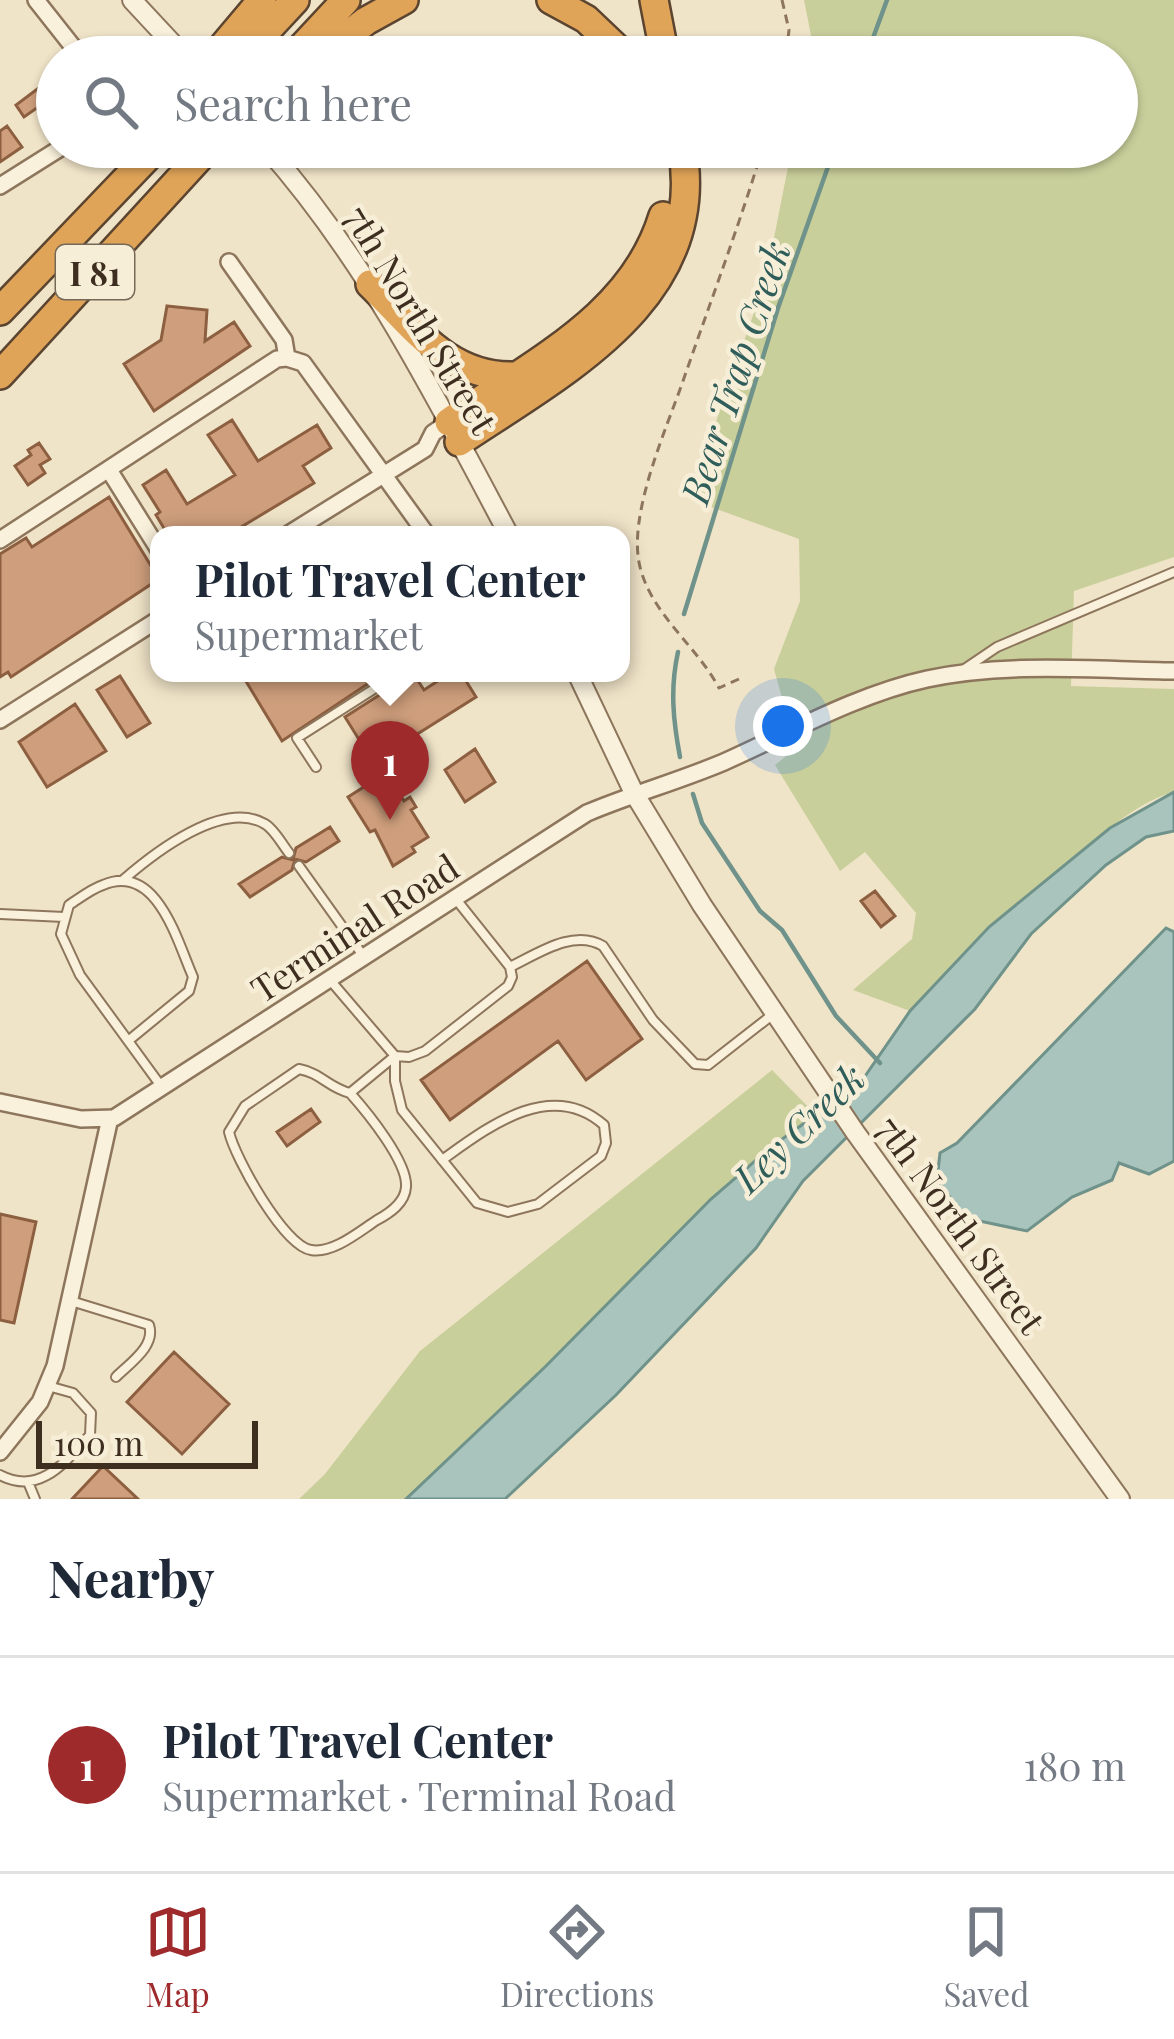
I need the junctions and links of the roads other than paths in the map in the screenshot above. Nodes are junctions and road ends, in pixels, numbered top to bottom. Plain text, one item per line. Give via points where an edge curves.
1 (36, 0) edge
2 (132, 0) edge
3 (262, 0) edge
4 (296, 0) edge
5 (346, 0) edge
6 (404, 0) edge
7 (551, 0) edge
8 (654, 0) edge
9 (64, 36) edge
10 (166, 36) edge
11 (232, 36) edge
12 (262, 36) edge
13 (313, 36) edge
14 (347, 36) edge
15 (604, 36) edge
16 (661, 36) edge
17 (36, 164) edge
18 (118, 168) edge
19 (137, 168) edge
20 (191, 168) edge
21 (284, 168) edge
22 (667, 168) edge
23 (683, 168) edge
24 (0, 187) edge
25 (229, 262) dead end
26 (370, 284) junction
27 (0, 309) edge
28 (287, 358) junction
29 (0, 375) edge
30 (518, 376) junction
31 (454, 432) junction
32 (110, 470) junction
33 (382, 476) junction
34 (301, 526) edge
35 (420, 526) edge
36 (504, 526) edge
37 (150, 535) edge
38 (0, 540) edge
39 (1174, 572) edge
40 (150, 625) edge
41 (1174, 671) edge
42 (956, 674) junction
43 (385, 682) edge
44 (582, 682) edge
45 (0, 720) edge
46 (316, 767) dead end
47 (634, 793) junction
48 (289, 853) dead end
49 (299, 866) dead end
50 (122, 880) junction
51 (455, 898) junction
52 (0, 914) edge
53 (64, 917) junction
54 (364, 957) junction
55 (510, 968) junction
56 (329, 979) junction
57 (775, 1013) junction
58 (128, 1041) junction
59 (395, 1056) junction
60 (162, 1088) junction
61 (350, 1093) junction
62 (1, 1104) edge
63 (110, 1118) junction
64 (442, 1160) junction
65 (69, 1300) junction
66 (116, 1377) dead end
67 (48, 1386) junction
68 (0, 1452) edge
69 (0, 1474) edge
70 (28, 1482) junction
71 (35, 1499) edge
72 (1120, 1499) edge

1 - 9 street
2 - 10 street
3 - 11 highway
4 - 12 highway
5 - 13 highway
6 - 14 highway
7 - 15 highway
8 - 16 highway
17 - 24 street
18 - 27 highway
19 - 27 highway, I 81
20 - 29 highway, I 81
21 - 26 street, 7th North Street
22 - 30 highway via 664,212 639,272 614,302
23 - 31 highway via 679,226 642,304 610,337
25 - 28 street via 284,340
26 - 30 highway via 458,365
26 - 31 street, 7th North Street
28 - 32 street
28 - 33 street via 302,363
30 - 31 highway
31 - 33 street via 443,449 425,449
31 - 36 street, 7th North Street
32 - 37 street
32 - 38 street
33 - 34 street
33 - 35 street
39 - 42 lane via 997,647
40 - 45 street
41 - 42 street, Terminal Road
42 - 47 street, Terminal Road via 866,700
43 - 46 lane via 297,738
44 - 47 street, 7th North Street
47 - 51 street, Terminal Road via 587,813
47 - 57 street, 7th North Street
48 - 50 lane via 267,824 240,816 177,840
49 - 54 lane
50 - 53 lane via 69,905
50 - 58 lane via 161,903 193,977 189,992
51 - 54 street, Terminal Road
51 - 55 lane
52 - 53 lane
53 - 58 lane via 61,934 80,975
54 - 56 street, Terminal Road
55 - 57 lane via 592,939 695,1064 708,1065
55 - 59 lane via 508,986 425,1051
56 - 59 lane
56 - 60 street, Terminal Road
57 - 72 street, 7th North Street
58 - 60 lane
59 - 61 lane
59 - 64 lane via 402,1109
60 - 63 street, Terminal Road
61 - 61 lane via 299,1069 245,1106 230,1132 234,1155 293,1242 312,1251 334,1246 404,1197 407,1181
62 - 63 street
63 - 65 street
64 - 64 lane via 477,1204 508,1212 538,1204 601,1156 604,1125 567,1105 535,1108 498,1120
65 - 66 lane via 152,1328
65 - 67 street
67 - 68 street
67 - 70 lane via 74,1393 91,1413 90,1435 53,1474
69 - 70 lane
70 - 71 lane

